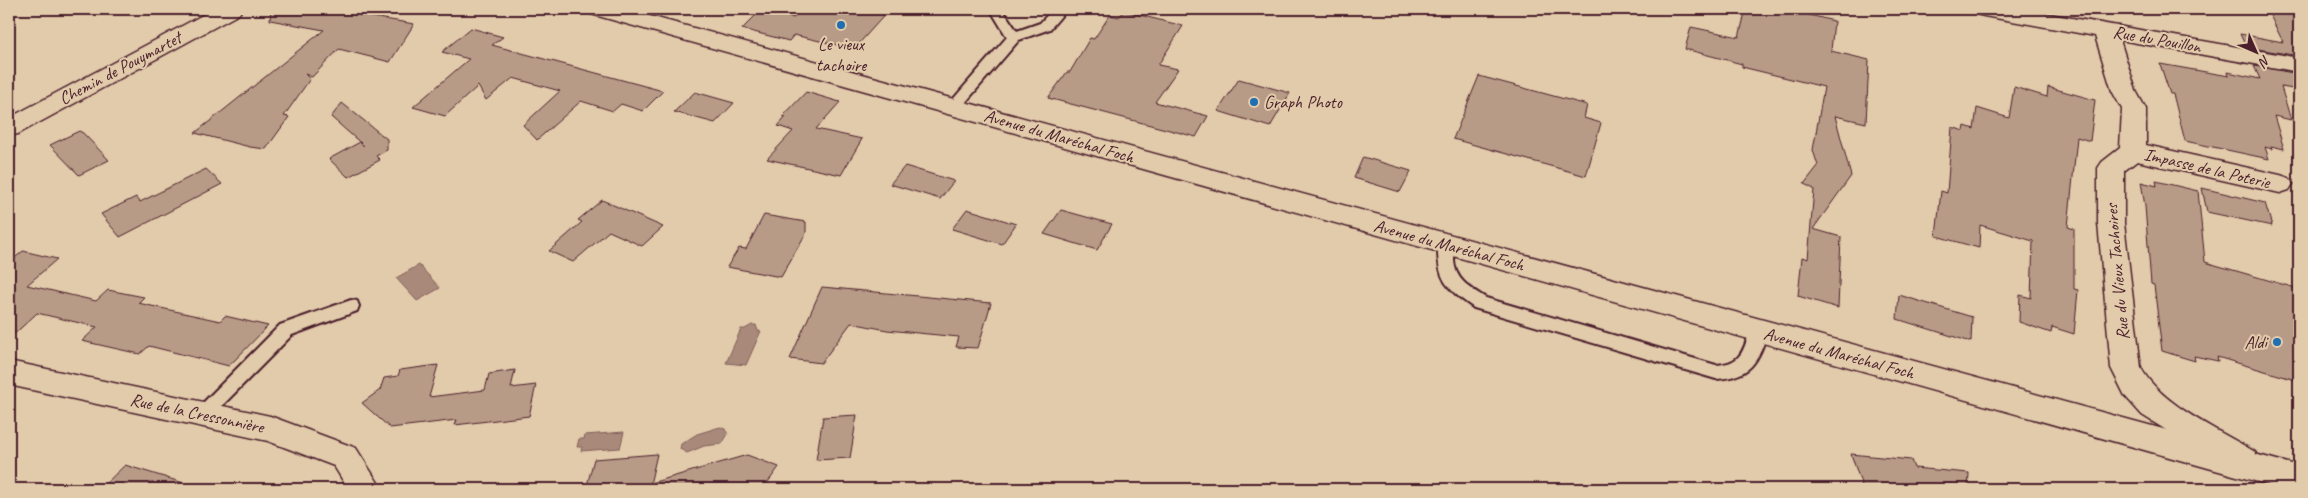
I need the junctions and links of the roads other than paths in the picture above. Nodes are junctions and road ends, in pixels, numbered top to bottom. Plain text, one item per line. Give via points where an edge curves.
1 (231, 9) edge
2 (599, 9) edge
3 (996, 9) edge
4 (1060, 9) edge
5 (1984, 9) edge
6 (2106, 30) junction
7 (1014, 37) junction
8 (2299, 65) edge
9 (954, 107) junction
10 (9, 128) edge
11 (2133, 151) junction
12 (2280, 184) dead end
13 (1446, 244) junction
14 (351, 306) dead end
15 (1759, 331) junction
16 (9, 373) edge
17 (203, 414) junction
18 (2251, 466) junction
19 (2299, 480) edge
20 (366, 489) edge

1 - 10 street, Chemin de Pouymartet
2 - 9 street, Avenue du Maréchal Foch
3 - 7 lane
4 - 7 lane via 1045,26
5 - 6 street, Rue du Pouillon
6 - 8 street, Rue du Pouillon
6 - 11 street via 2124,91 2134,109
7 - 9 lane
9 - 13 street, Avenue du Maréchal Foch
11 - 12 street, Impasse de la Poterie
11 - 18 street, Rue du Vieux Tachoires via 2111,168 2111,223 2126,368 2136,387 2153,406
13 - 15 street, Avenue du Maréchal Foch
13 - 15 lane via 1445,264 1453,285 1480,303 1716,372 1733,371 1752,354
14 - 17 lane via 286,330
15 - 18 street, Avenue du Maréchal Foch
16 - 17 street, Rue de la Cressonnière
17 - 20 street, Rue de la Cressonnière via 270,429 345,457
18 - 19 street, Avenue du Maréchal Foch

